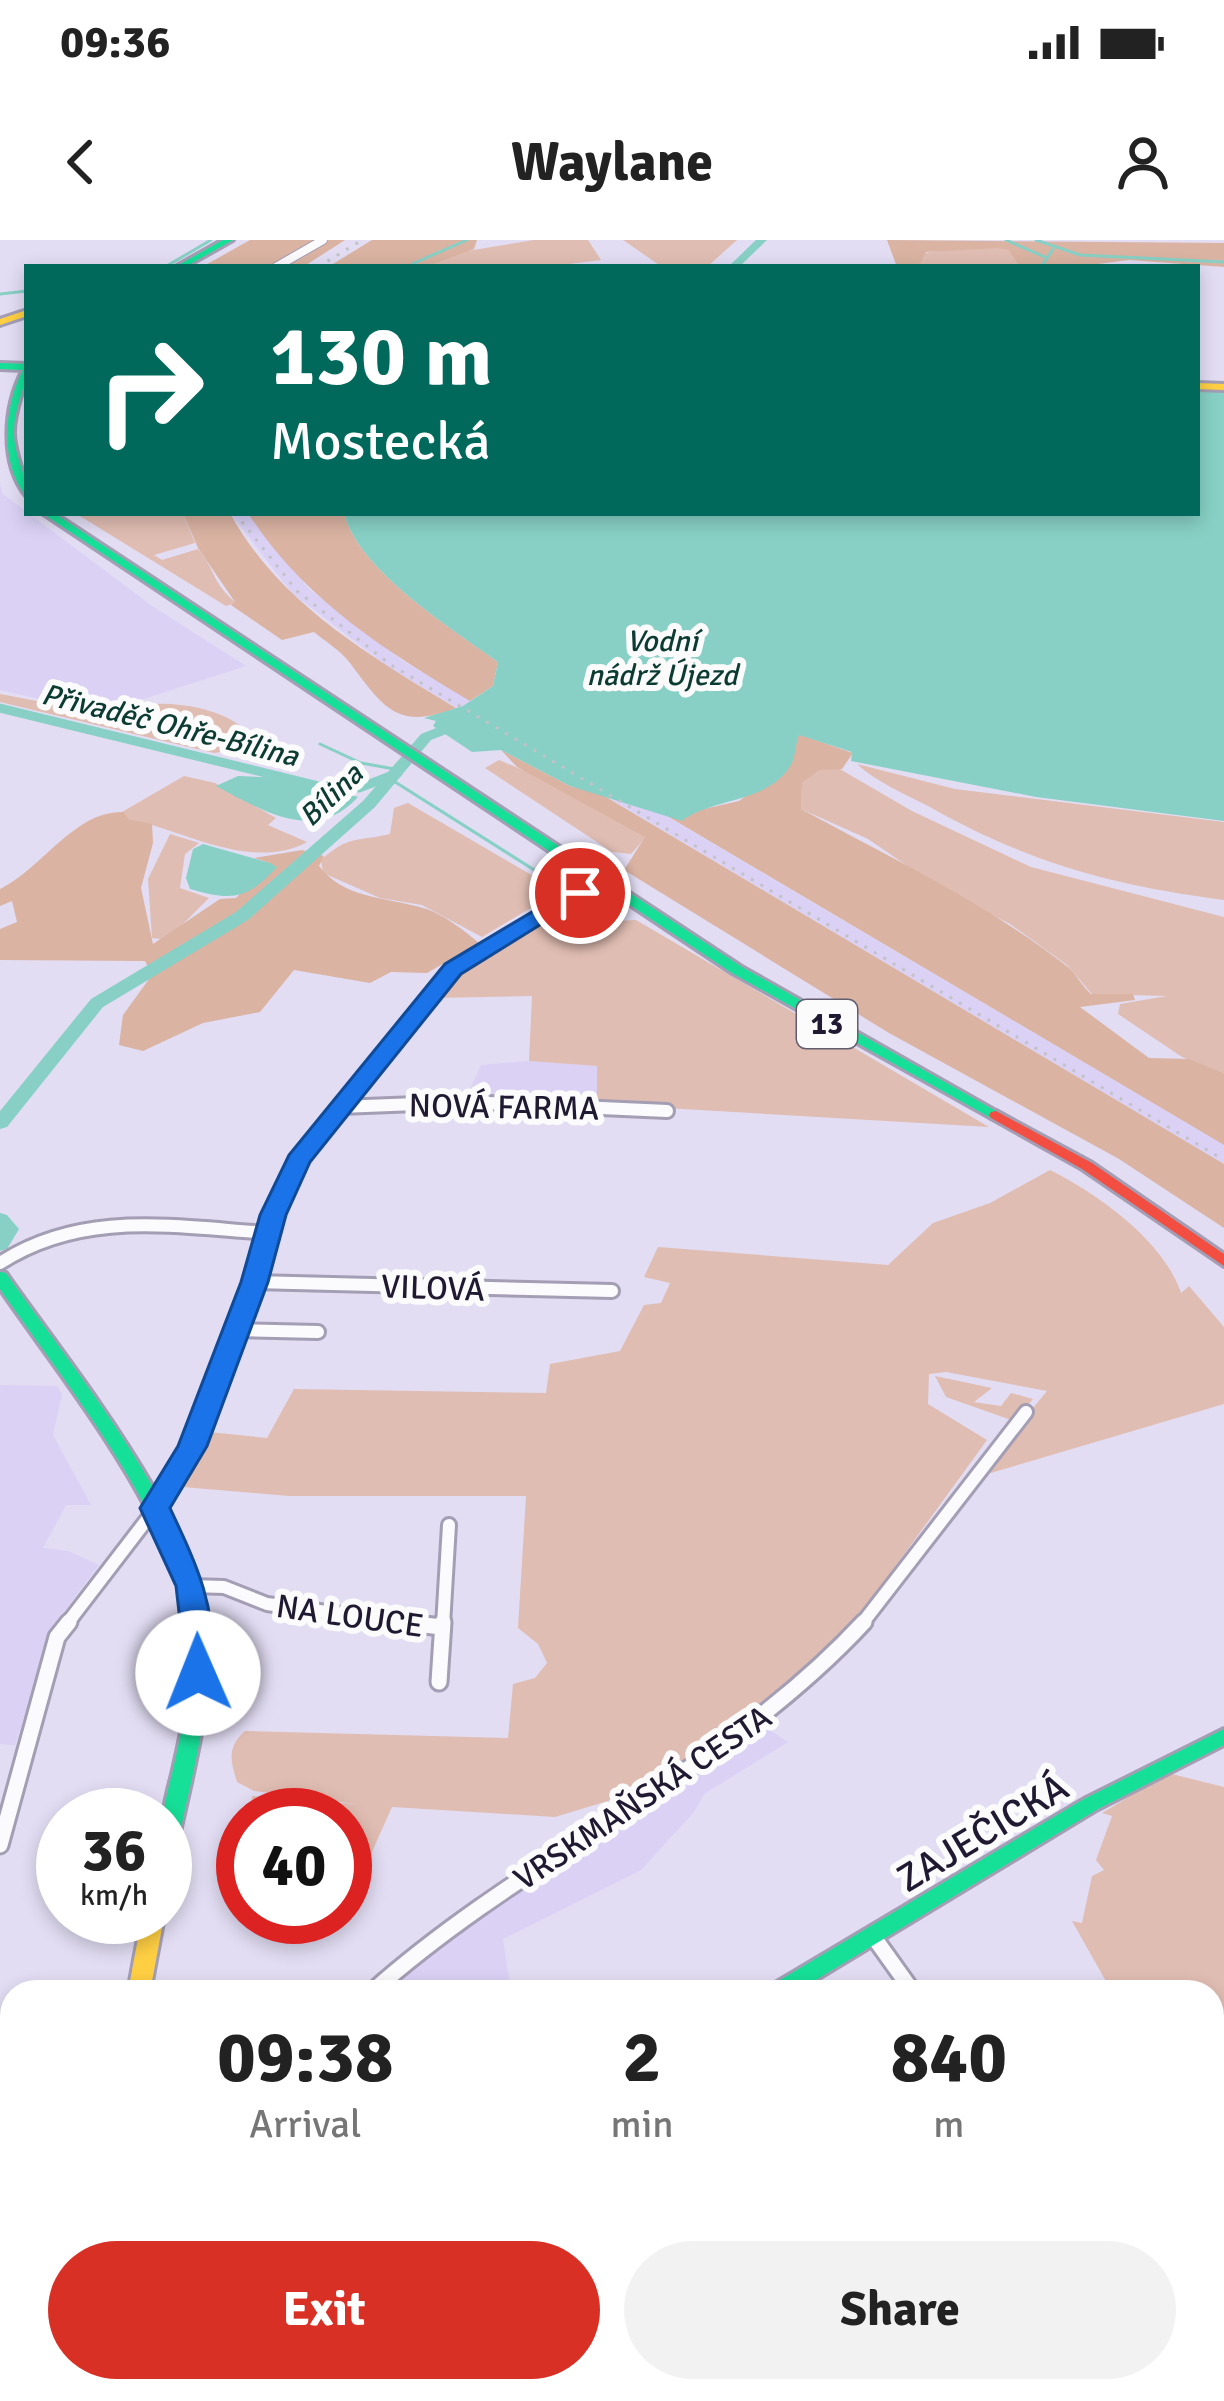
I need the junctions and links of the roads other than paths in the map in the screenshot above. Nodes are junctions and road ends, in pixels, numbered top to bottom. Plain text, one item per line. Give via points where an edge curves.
1 (229, 240) edge
2 (239, 240) edge
3 (323, 240) edge
4 (181, 264) edge
5 (195, 264) edge
6 (281, 264) edge
7 (24, 374) edge
8 (24, 396) edge
9 (24, 469) edge
10 (24, 489) edge
11 (51, 516) edge
12 (65, 516) edge
13 (391, 739) junction
14 (436, 769) junction
15 (580, 893) dead end
16 (340, 1108) junction
17 (667, 1111) dead end
18 (268, 1232) junction
19 (1224, 1243) edge
20 (1224, 1262) edge
21 (0, 1263) edge
22 (0, 1277) edge
23 (254, 1282) junction
24 (612, 1291) dead end
25 (236, 1330) junction
26 (318, 1332) dead end
27 (1027, 1412) dead end
28 (155, 1508) junction
29 (449, 1526) dead end
30 (191, 1586) junction
31 (441, 1627) junction
32 (439, 1682) dead end
33 (1224, 1736) edge
34 (177, 1788) edge
35 (0, 1845) edge
36 (873, 1936) junction
37 (148, 1944) edge
38 (142, 1980) edge
39 (386, 1980) edge
40 (798, 1980) edge
41 (904, 1980) edge

1 - 4 main road
2 - 5 main road
3 - 6 street
7 - 10 main road via 1,436
8 - 9 main road via 12,436
11 - 13 main road, 13
12 - 13 main road, 13
13 - 14 main road, 13
14 - 19 main road, 13 via 749,965 1099,1159
14 - 20 main road, 13 via 785,1000 1087,1166
15 - 16 street via 453,969
16 - 17 street, NOVÁ FARMA via 468,1102
16 - 18 street via 298,1161
18 - 21 street via 61,1228
18 - 23 street
22 - 28 main road
23 - 24 street, VILOVÁ
23 - 25 street
25 - 26 street
25 - 28 street via 192,1446
27 - 39 street, VRSKMAŇSKÁ CESTA via 840,1651 777,1708 692,1772 441,1931
28 - 30 main road
28 - 35 street via 57,1636
29 - 31 street, NA LOUCE
30 - 31 street, NA LOUCE
30 - 34 main road via 198,1673
31 - 32 street, NA LOUCE
33 - 36 main road, ZAJEČICKÁ via 1091,1804
36 - 40 main road, ZAJEČICKÁ
36 - 41 street
37 - 38 main road

